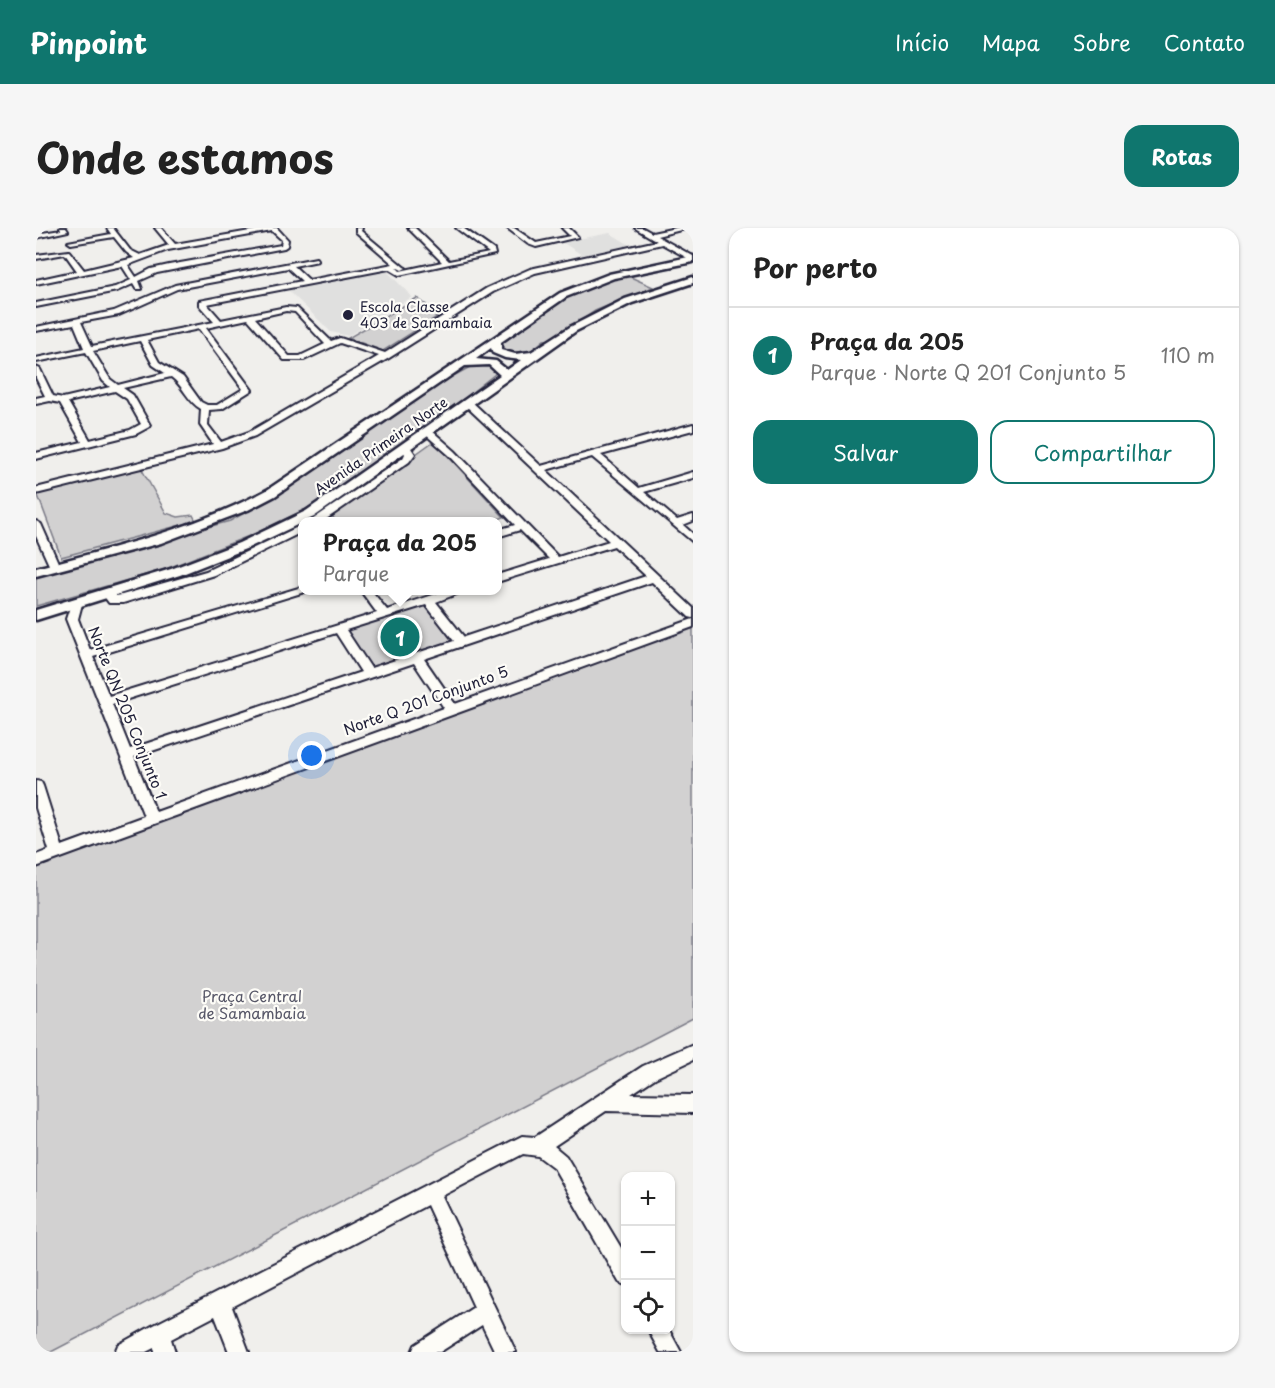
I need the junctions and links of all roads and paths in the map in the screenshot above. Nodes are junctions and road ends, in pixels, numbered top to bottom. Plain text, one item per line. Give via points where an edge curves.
1 (110, 228) edge
2 (158, 228) edge
3 (220, 228) edge
4 (359, 228) edge
5 (411, 228) edge
6 (459, 228) edge
7 (510, 228) edge
8 (565, 228) edge
9 (638, 228) edge
10 (686, 228) edge
11 (64, 229) edge
12 (273, 229) edge
13 (651, 234) junction
14 (115, 235) junction
15 (36, 236) edge
16 (229, 237) junction
17 (71, 242) junction
18 (663, 242) junction
19 (174, 247) junction
20 (67, 252) junction
21 (36, 257) edge
22 (142, 258) junction
23 (693, 259) edge
24 (316, 260) dead end
25 (447, 263) junction
26 (124, 264) junction
27 (289, 265) junction
28 (394, 265) junction
29 (651, 267) junction
30 (639, 270) junction
31 (154, 271) junction
32 (82, 273) junction
33 (50, 279) junction
34 (693, 280) edge
35 (135, 281) junction
36 (36, 282) edge
37 (307, 282) junction
38 (674, 285) junction
39 (194, 293) junction
40 (147, 298) junction
41 (62, 300) junction
42 (44, 313) edge
43 (250, 317) junction
44 (77, 321) junction
45 (219, 323) junction
46 (201, 327) junction
47 (36, 329) edge
48 (143, 339) junction
49 (496, 341) junction
50 (330, 344) junction
51 (89, 350) junction
52 (536, 354) junction
53 (386, 356) junction
54 (36, 360) edge
55 (464, 363) junction
56 (36, 369) edge
57 (171, 374) junction
58 (505, 375) junction
59 (118, 388) junction
60 (50, 398) junction
61 (36, 401) edge
62 (63, 401) junction
63 (468, 403) junction
64 (205, 408) junction
65 (693, 427) edge
66 (428, 432) junction
67 (87, 443) junction
68 (219, 446) junction
69 (406, 447) junction
70 (594, 454) junction
71 (36, 456) edge
72 (540, 469) junction
73 (693, 475) edge
74 (36, 491) edge
75 (638, 491) junction
76 (304, 517) edge
77 (321, 517) edge
78 (693, 518) edge
79 (298, 520) edge
80 (676, 524) junction
81 (522, 526) junction
82 (37, 528) edge
83 (298, 530) edge
84 (502, 533) edge
85 (693, 538) edge
86 (616, 542) junction
87 (556, 561) junction
88 (55, 567) junction
89 (36, 572) edge
90 (502, 578) edge
91 (653, 578) junction
92 (298, 593) edge
93 (109, 595) junction
94 (368, 595) edge
95 (449, 595) edge
96 (429, 601) junction
97 (76, 604) junction
98 (55, 610) junction
99 (693, 614) edge
100 (36, 615) edge
101 (385, 615) junction
102 (72, 619) junction
103 (693, 623) edge
104 (340, 630) junction
105 (462, 643) junction
106 (87, 655) junction
107 (418, 659) junction
108 (369, 674) junction
109 (105, 702) junction
110 (452, 710) junction
111 (126, 755) junction
112 (36, 786) edge
113 (152, 819) junction
114 (57, 853) junction
115 (36, 861) edge
116 (693, 1052) edge
117 (603, 1102) junction
118 (693, 1104) edge
119 (538, 1146) junction
120 (431, 1193) junction
121 (621, 1266) edge
122 (220, 1301) junction
123 (486, 1311) junction
124 (661, 1334) edge
125 (162, 1342) edge
126 (125, 1352) edge
127 (239, 1352) edge
128 (422, 1352) edge
129 (506, 1352) edge
130 (671, 1352) edge

1 - 14 street
2 - 19 street
3 - 16 street
4 - 28 street
5 - 25 street
6 - 25 street via 493,253
7 - 8 street via 537,245 575,237
9 - 13 street
10 - 13 street
11 - 15 street
11 - 17 street
12 - 16 street
12 - 31 street via 285,240 284,246
13 - 18 street
14 - 17 street
14 - 22 street via 128,251
16 - 19 street
17 - 20 street
18 - 23 street
18 - 53 street via 514,278
19 - 22 street
20 - 21 street
20 - 32 street
22 - 26 street
22 - 31 street
23 - 29 main road, Avenida Primeira Norte
24 - 27 street
25 - 28 street via 399,273
26 - 32 street
26 - 35 street
27 - 37 street
27 - 39 street
28 - 37 street
29 - 30 main road, Avenida Primeira Norte
29 - 38 main road
30 - 38 main road
30 - 49 main road, Avenida Primeira Norte via 587,284
31 - 35 street
32 - 33 street
33 - 36 street
33 - 41 street
34 - 38 main road, Avenida Primeira Norte
35 - 40 street
35 - 41 street via 117,289
37 - 39 street
38 - 52 main road, Avenida Primeira Norte via 597,314
39 - 40 street
39 - 45 street
40 - 44 street via 125,310
41 - 42 street
42 - 44 street
42 - 47 street
43 - 45 street
43 - 50 street via 297,310
43 - 50 street via 287,358 301,358
44 - 51 street
45 - 46 street
46 - 48 street
46 - 64 street via 248,390 219,407
48 - 51 street
48 - 57 street via 156,363
49 - 52 main road via 496,351 504,355
49 - 55 main road, Avenida Primeira Norte
50 - 53 street via 343,340
51 - 54 street
51 - 59 street via 108,381
52 - 58 main road, Avenida Primeira Norte
53 - 68 street via 266,428
55 - 58 main road via 495,363
55 - 88 main road, Avenida Primeira Norte via 239,512
56 - 60 street
57 - 59 street
57 - 64 street
58 - 63 main road, Avenida Primeira Norte
59 - 62 street
59 - 67 street via 130,397 146,425
60 - 61 street
60 - 62 street
62 - 67 street
63 - 66 main road, Avenida Primeira Norte
63 - 72 street
64 - 68 street via 204,425
65 - 70 street
66 - 69 main road, Avenida Primeira Norte
66 - 81 street
67 - 71 street
68 - 74 street
69 - 76 main road, Avenida Primeira Norte
69 - 77 street via 410,454 406,460
70 - 72 street
70 - 75 street
72 - 86 street
73 - 75 street
75 - 80 street
78 - 80 street
79 - 93 main road, Avenida Primeira Norte via 228,554
80 - 85 street
81 - 84 street
81 - 87 street
82 - 88 street
83 - 93 street via 188,580 123,599 113,600
86 - 87 street
86 - 91 street
87 - 90 street
88 - 89 main road, Avenida Primeira Norte
91 - 99 street
91 - 105 street
92 - 106 street
93 - 97 main road, Avenida Primeira Norte
94 - 101 street
95 - 96 street
96 - 101 street
96 - 105 street
97 - 98 main road, Avenida Primeira Norte
97 - 102 street, Norte QN 205 Conjunto 1
98 - 100 main road, Avenida Primeira Norte
98 - 102 street, Norte QN 205 Conjunto 1
101 - 104 street
102 - 106 street, Norte QN 205 Conjunto 1
103 - 110 street, Norte Q 201 Conjunto 5
104 - 108 street
104 - 109 street
105 - 107 street
106 - 109 street, Norte QN 205 Conjunto 1
107 - 108 street
107 - 110 street
108 - 111 street
109 - 111 street, Norte QN 205 Conjunto 1
110 - 113 street, Norte Q 201 Conjunto 5
111 - 113 street, Norte QN 205 Conjunto 1
112 - 114 street
113 - 114 street, Norte Q 201 Conjunto 5
114 - 115 street, Norte Q 201 Conjunto 5
116 - 117 street via 649,1072
117 - 118 street
117 - 119 street
119 - 120 street via 515,1148
119 - 121 street via 560,1162
120 - 122 street
120 - 123 street
122 - 125 street
122 - 127 street
123 - 128 street
123 - 129 street
124 - 130 street
125 - 126 street

